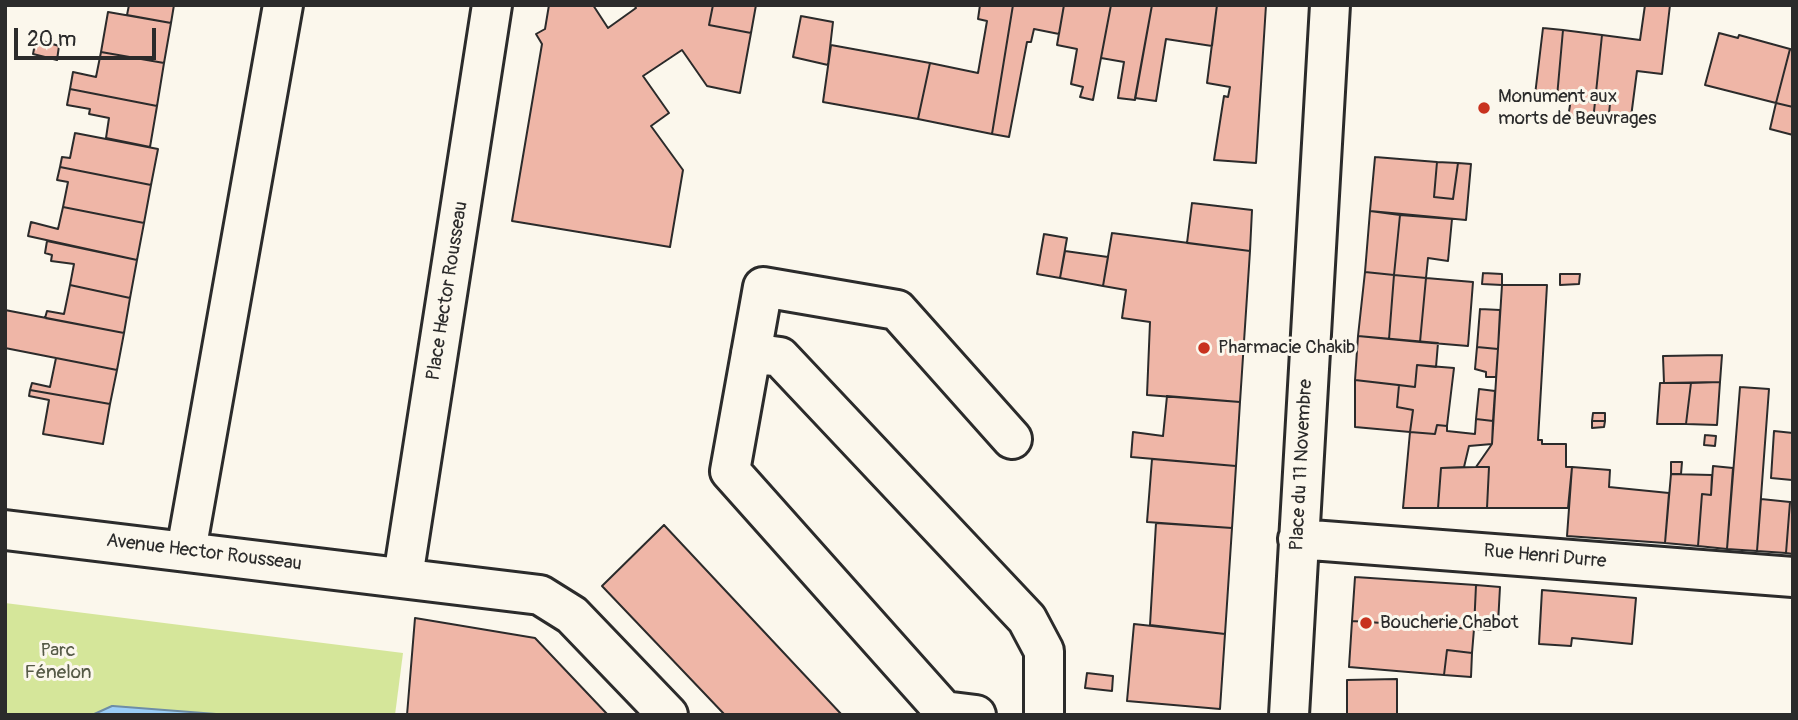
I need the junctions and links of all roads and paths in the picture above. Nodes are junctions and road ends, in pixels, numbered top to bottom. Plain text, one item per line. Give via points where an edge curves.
1 (283, 5) edge
2 (492, 5) edge
3 (1330, 5) edge
4 (751, 353) junction
5 (1012, 439) dead end
6 (5, 530) edge
7 (1298, 539) junction
8 (186, 551) junction
9 (403, 577) junction
10 (1793, 578) edge
11 (668, 715) edge
12 (976, 715) edge
13 (1044, 715) edge
14 (1289, 715) edge

1 - 8 street
2 - 9 street, Place Hector Rousseau
3 - 7 street, Place du 11 Novembre
4 - 5 street via 763,287 897,310
4 - 12 street via 730,471 944,711
4 - 13 street via 780,357 1027,619 1044,651
6 - 8 street, Avenue Hector Rousseau
7 - 10 street, Rue Henri Durre
7 - 14 street, Place du 11 Novembre
8 - 9 street, Avenue Hector Rousseau
9 - 11 street, Avenue Hector Rousseau via 540,595 572,615

